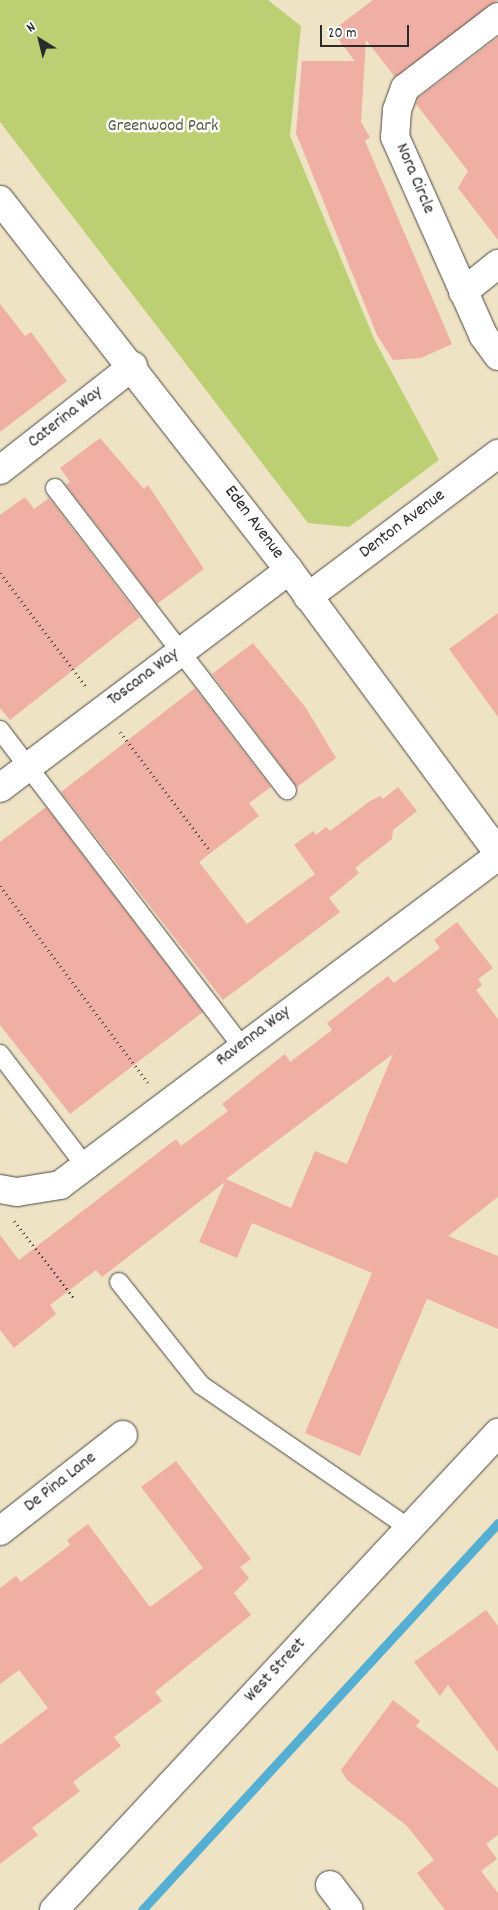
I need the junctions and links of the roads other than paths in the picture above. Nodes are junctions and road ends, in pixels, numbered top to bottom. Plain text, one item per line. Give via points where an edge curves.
1 (498, 17) edge
2 (0, 200) edge
3 (498, 264) edge
4 (463, 292) junction
5 (498, 356) edge
6 (133, 366) junction
7 (498, 454) edge
8 (0, 470) edge
9 (55, 488) dead end
10 (289, 570) junction
11 (308, 597) junction
12 (181, 650) junction
13 (0, 730) edge
14 (28, 767) junction
15 (0, 788) edge
16 (287, 790) dead end
17 (498, 854) edge
18 (242, 1046) junction
19 (0, 1054) edge
20 (86, 1167) junction
21 (0, 1189) edge
22 (119, 1282) dead end
23 (498, 1433) edge
24 (123, 1435) dead end
25 (409, 1528) junction
26 (0, 1531) edge
27 (330, 1885) dead end
28 (54, 1910) edge
29 (349, 1910) edge

1 - 4 street, Nora Circle via 405,88 397,110 395,136
2 - 6 street, Eden Avenue
3 - 4 street
4 - 5 street, Nora Circle
6 - 8 street, Caterina Way
6 - 10 street, Eden Avenue
7 - 11 street, Denton Avenue
9 - 12 lane
10 - 11 street, Eden Avenue
10 - 12 street, Toscana Way
11 - 17 street, Eden Avenue
12 - 14 street, Toscana Way
12 - 16 lane
13 - 14 lane
14 - 15 street, Toscana Way
14 - 18 lane
17 - 18 street, Ravenna Way
18 - 20 street, Ravenna Way
19 - 20 lane
20 - 21 street, Ravenna Way via 60,1185 17,1192
22 - 25 lane via 201,1385
23 - 25 street, West Street
24 - 26 street, De Pina Lane
25 - 28 street, West Street
27 - 29 street

